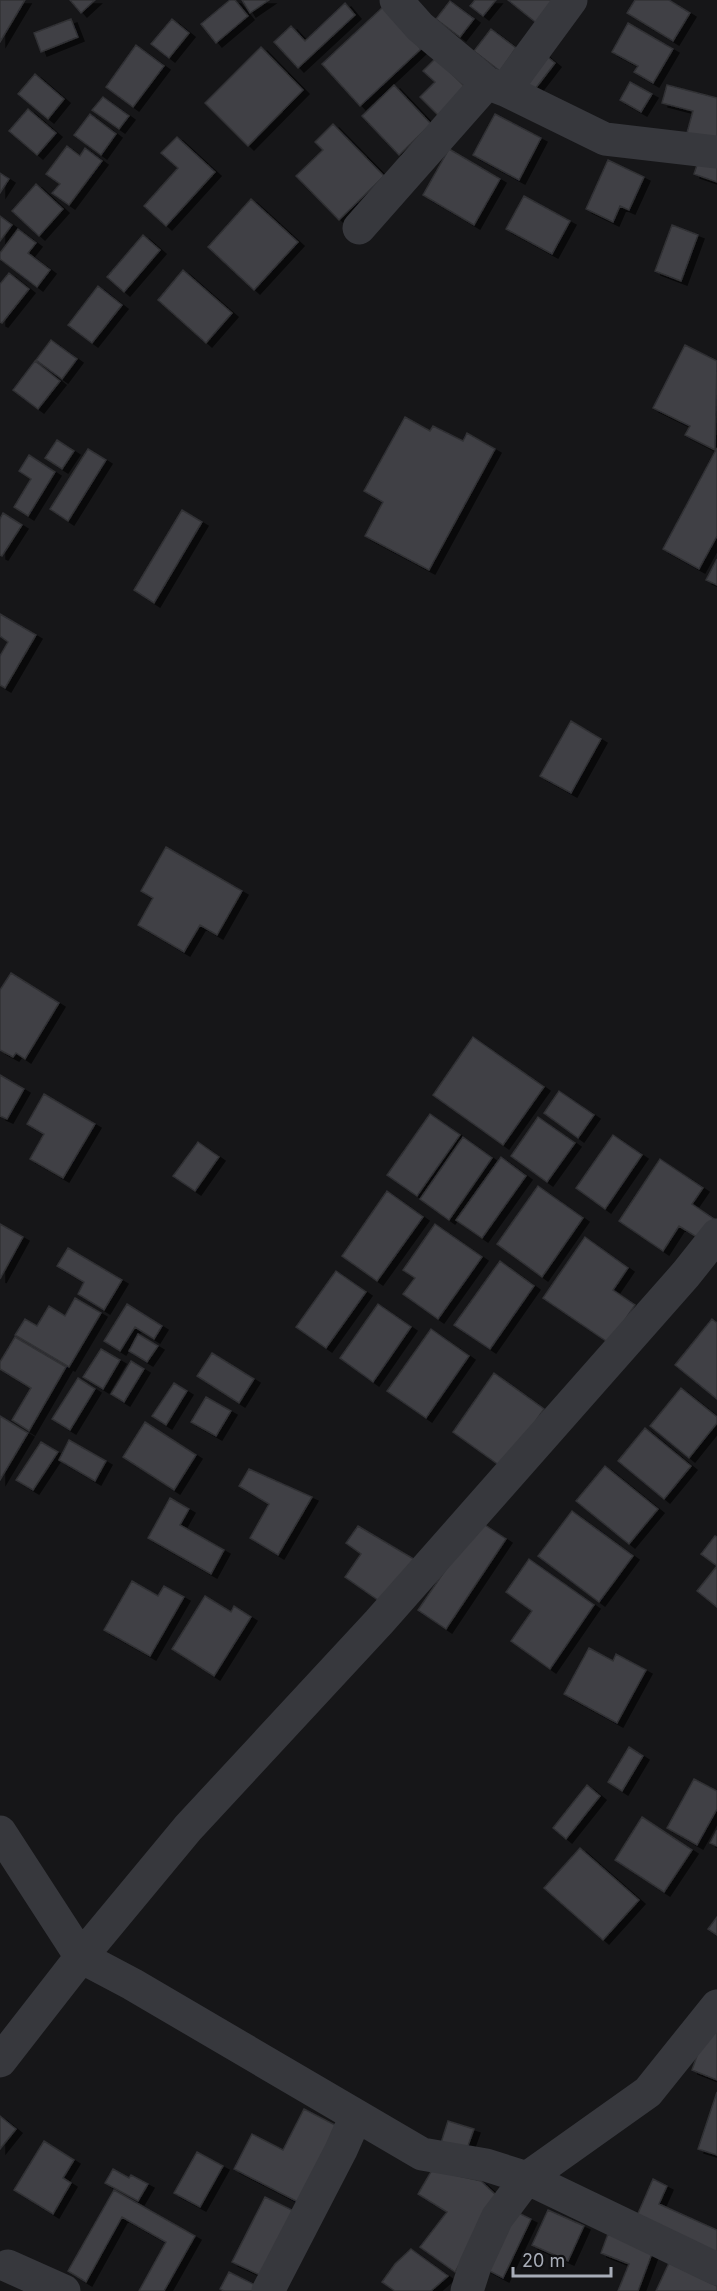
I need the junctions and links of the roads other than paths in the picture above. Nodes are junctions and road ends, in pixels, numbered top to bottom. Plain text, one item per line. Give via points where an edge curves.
1 (396, 0) edge
2 (571, 0) edge
3 (496, 87) junction
4 (717, 152) edge
5 (359, 228) dead end
6 (717, 1235) edge
7 (0, 1832) edge
8 (81, 1957) junction
9 (717, 2006) edge
10 (0, 2061) edge
11 (356, 2116) junction
12 (527, 2178) junction
13 (8, 2266) dead end
14 (717, 2269) edge
15 (471, 2278) edge
16 (64, 2291) edge
17 (268, 2291) edge
18 (442, 2291) edge

1 - 3 street via 420,27
2 - 3 street
3 - 4 street via 605,139
3 - 5 street
6 - 8 street via 379,1622 188,1828
7 - 8 street
8 - 10 street
8 - 11 street
9 - 12 street via 648,2092
11 - 12 street via 422,2154 486,2165
11 - 17 street
12 - 14 street
12 - 15 street via 497,2218
13 - 16 street
15 - 18 street

